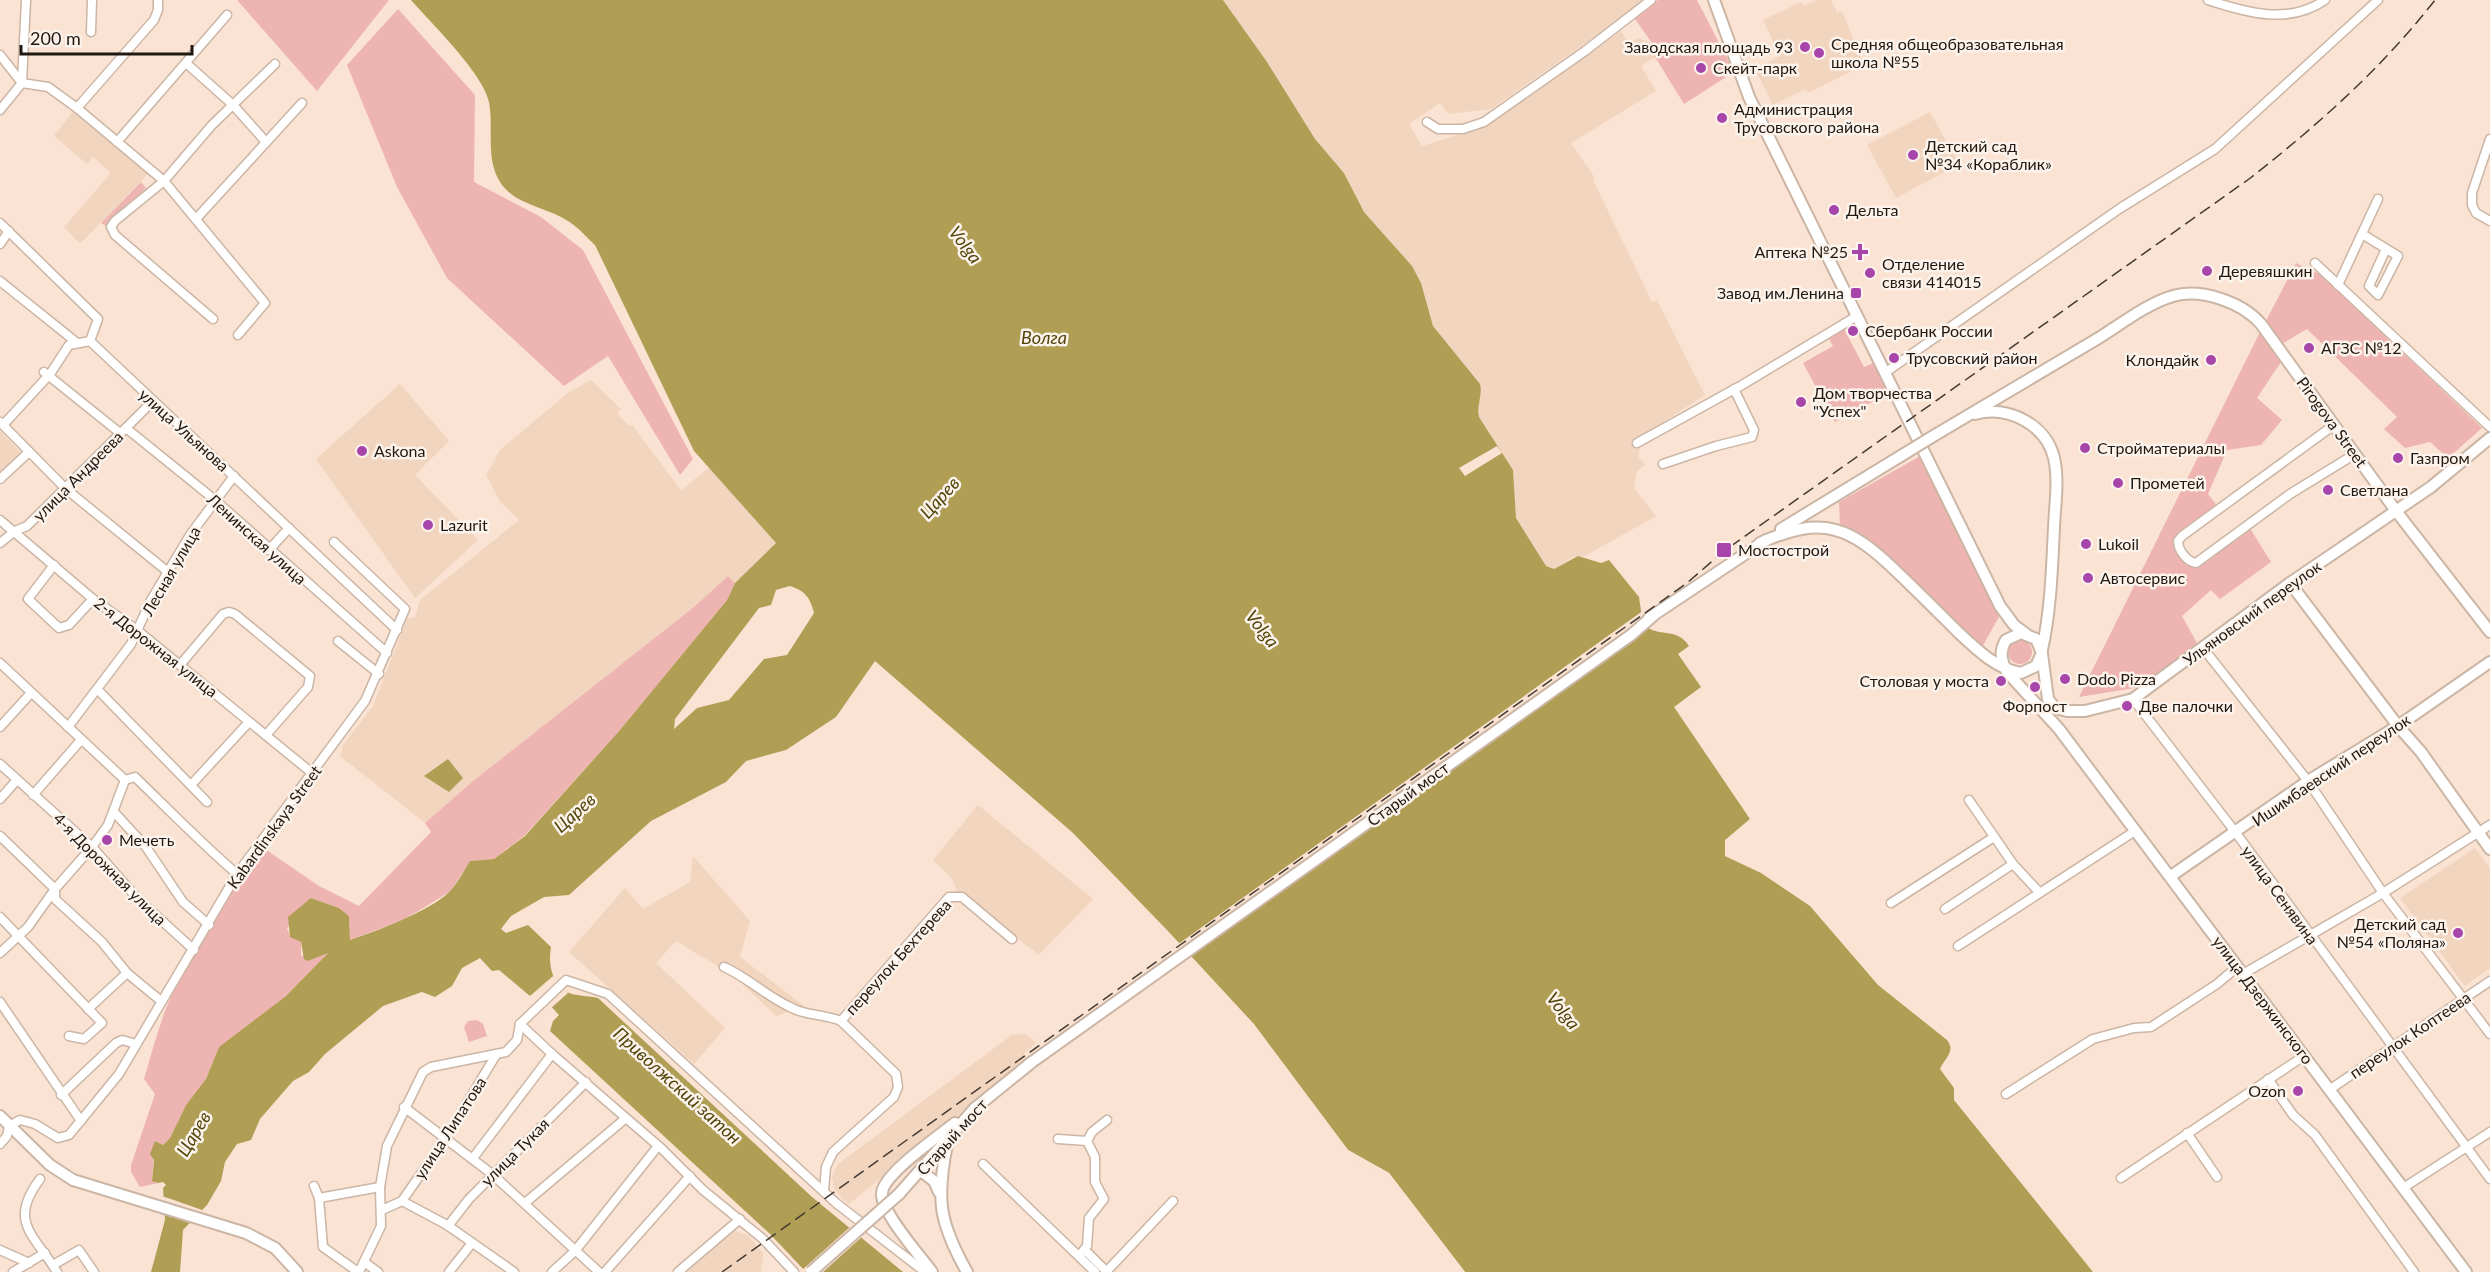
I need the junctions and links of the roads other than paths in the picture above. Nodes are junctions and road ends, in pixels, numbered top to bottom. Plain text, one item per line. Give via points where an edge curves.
1 (26, 0) edge
2 (93, 0) edge
3 (158, 0) edge
4 (1651, 0) edge
5 (1714, 0) edge
6 (2208, 0) edge
7 (2325, 0) edge
8 (2378, 0) edge
9 (227, 15) dead end
10 (91, 32) dead end
11 (0, 55) edge
12 (186, 63) junction
13 (275, 64) dead end
14 (22, 83) junction
15 (302, 103) dead end
16 (233, 105) junction
17 (77, 108) junction
18 (0, 110) edge
19 (1427, 122) dead end
20 (2490, 140) edge
21 (117, 142) junction
22 (266, 142) junction
23 (164, 181) junction
24 (2378, 199) dead end
25 (196, 219) junction
26 (2490, 221) edge
27 (0, 223) edge
28 (9, 231) junction
29 (2362, 234) junction
30 (0, 244) edge
31 (2386, 249) junction
32 (2315, 263) dead end
33 (0, 281) edge
34 (2338, 285) junction
35 (1857, 316) junction
36 (213, 319) dead end
37 (238, 335) dead end
38 (90, 341) junction
39 (76, 342) junction
40 (1886, 372) junction
41 (47, 373) junction
42 (1734, 389) junction
43 (152, 402) junction
44 (1964, 418) junction
45 (2, 424) edge
46 (2334, 425) junction
47 (2490, 427) edge
48 (123, 430) junction
49 (2490, 438) edge
50 (1637, 443) dead end
51 (29, 452) junction
52 (2355, 454) junction
53 (1663, 464) dead end
54 (234, 476) junction
55 (0, 479) edge
56 (66, 489) junction
57 (215, 500) junction
58 (2396, 511) junction
59 (0, 520) edge
60 (289, 528) junction
61 (15, 531) junction
62 (334, 542) dead end
63 (0, 543) edge
64 (1760, 543) junction
65 (269, 550) junction
66 (54, 565) junction
67 (168, 572) junction
68 (2290, 583) junction
69 (93, 599) junction
70 (2000, 606) junction
71 (137, 630) junction
72 (397, 630) junction
73 (2490, 632) edge
74 (2027, 634) junction
75 (338, 641) dead end
76 (2004, 643) junction
77 (2203, 648) junction
78 (2042, 651) junction
79 (387, 653) junction
80 (2490, 662) edge
81 (0, 663) edge
82 (180, 665) junction
83 (2005, 668) junction
84 (378, 674) junction
85 (98, 690) junction
86 (31, 693) junction
87 (2048, 699) junction
88 (2133, 699) junction
89 (249, 722) junction
90 (2398, 726) junction
91 (0, 727) edge
92 (68, 727) junction
93 (2059, 729) junction
94 (266, 735) junction
95 (81, 740) junction
96 (0, 764) edge
97 (312, 773) junction
98 (125, 780) junction
99 (16, 781) junction
100 (2308, 781) junction
101 (191, 785) junction
102 (33, 795) junction
103 (0, 799) edge
104 (1969, 800) dead end
105 (207, 801) dead end
106 (114, 812) junction
107 (2490, 825) edge
108 (2135, 831) junction
109 (2236, 833) junction
110 (2477, 833) junction
111 (0, 836) edge
112 (1994, 837) junction
113 (92, 847) junction
114 (2490, 849) edge
115 (2013, 864) junction
116 (237, 874) junction
117 (2171, 876) junction
118 (55, 889) junction
119 (2039, 892) junction
120 (2384, 893) junction
121 (1891, 903) dead end
122 (1945, 909) dead end
123 (0, 917) edge
124 (209, 925) junction
125 (2309, 935) junction
126 (18, 937) junction
127 (1012, 939) dead end
128 (1959, 946) dead end
129 (194, 950) junction
130 (0, 953) edge
131 (724, 967) dead end
132 (2240, 970) junction
133 (127, 973) junction
134 (2490, 981) edge
135 (2463, 999) junction
136 (161, 1001) junction
137 (0, 1002) edge
138 (88, 1009) junction
139 (841, 1021) junction
140 (520, 1024) junction
141 (2490, 1034) edge
142 (69, 1036) dead end
143 (136, 1044) junction
144 (2392, 1046) junction
145 (552, 1054) junction
146 (496, 1055) junction
147 (2304, 1056) junction
148 (2268, 1079) junction
149 (586, 1082) junction
150 (2329, 1090) junction
151 (2006, 1094) dead end
152 (61, 1095) junction
153 (404, 1107) junction
154 (0, 1116) edge
155 (626, 1118) junction
156 (1107, 1120) dead end
157 (81, 1121) junction
158 (9, 1126) junction
159 (2490, 1132) edge
160 (2187, 1134) junction
161 (944, 1138) junction
162 (445, 1139) junction
163 (1058, 1139) dead end
164 (1087, 1141) junction
165 (0, 1143) edge
166 (658, 1146) junction
167 (2466, 1147) junction
168 (473, 1158) junction
169 (983, 1164) dead end
170 (921, 1171) junction
171 (492, 1174) junction
172 (690, 1176) junction
173 (2217, 1177) dead end
174 (2121, 1178) dead end
175 (40, 1179) dead end
176 (2490, 1179) edge
177 (315, 1186) dead end
178 (380, 1187) junction
179 (2403, 1188) junction
180 (824, 1190) junction
181 (940, 1195) junction
182 (319, 1198) junction
183 (1173, 1200) dead end
184 (402, 1201) junction
185 (525, 1203) junction
186 (382, 1210) junction
187 (740, 1219) junction
188 (448, 1226) junction
189 (472, 1243) junction
190 (0, 1250) edge
191 (575, 1251) junction
192 (45, 1253) junction
193 (1082, 1253) junction
194 (364, 1262) junction
195 (28, 1263) junction
196 (55, 1269) edge
197 (13, 1272) edge
198 (94, 1272) edge
199 (297, 1272) edge
200 (358, 1272) edge
201 (378, 1272) edge
202 (449, 1272) edge
203 (513, 1272) edge
204 (552, 1272) edge
205 (599, 1272) edge
206 (605, 1272) edge
207 (678, 1272) edge
208 (794, 1272) edge
209 (811, 1272) edge
210 (925, 1272) edge
211 (932, 1272) edge
212 (967, 1272) edge
213 (1095, 1272) edge
214 (1106, 1272) edge
215 (2414, 1272) edge
216 (2466, 1272) edge

1 - 14 street
2 - 10 street
3 - 17 street via 154,20
4 - 19 street via 1484,122 1463,129 1438,129
5 - 35 main road via 1749,97
6 - 7 street via 2265,15 2299,14
8 - 40 street via 2215,149 2119,209
9 - 12 street
11 - 14 street
12 - 16 street
12 - 21 street
13 - 16 street
14 - 17 street via 42,84
14 - 18 street
15 - 22 street
16 - 22 street
16 - 23 street
17 - 21 street
20 - 26 street via 2471,198 2476,213
21 - 23 street
22 - 25 street
23 - 25 street
23 - 36 street via 111,227 115,235
24 - 29 street
25 - 37 street via 265,303
27 - 28 street
28 - 30 street
28 - 38 street via 98,319
29 - 31 street
29 - 34 street
31 - 31 street via 2398,256 2378,294 2369,286
32 - 34 street
33 - 39 street
34 - 47 street
35 - 40 main road
35 - 42 street
38 - 39 street
38 - 43 street, улица Ульянова
39 - 41 street via 69,345
40 - 70 main road
41 - 45 street
41 - 48 street, Ленинская улица
42 - 50 street
42 - 53 street via 1754,429 1752,437
43 - 48 street, улица Андреева
43 - 54 street, улица Ульянова
44 - 46 main road, Pirogova Street via 2173,297 2204,296 2245,309 2261,324
44 - 64 main road, bridge
44 - 78 main road via 1995,411 2024,419 2039,431 2054,456 2056,487 2049,606
45 - 51 street
46 - 52 main road, Pirogova Street
46 - 52 street via 2182,536 2178,548 2190,562 2196,563 2290,494
48 - 56 street, улица Андреева
48 - 57 street, Ленинская улица
49 - 58 main road, Ульяновский переулок
51 - 55 street
51 - 56 street
52 - 58 main road, Pirogova Street
54 - 57 street, Лесная улица
54 - 60 street, улица Ульянова
56 - 61 street, улица Андреева via 27,526
56 - 67 street
57 - 65 street, Ленинская улица
57 - 67 street, Лесная улица
58 - 68 main road, Ульяновский переулок
58 - 73 main road, Pirogova Street
59 - 61 street, 2-я Дорожная улица
60 - 65 street
60 - 72 street, улица Ульянова
61 - 63 street, улица Андреева
61 - 66 street, 2-я Дорожная улица
62 - 72 street, Kabardinskaya Street via 405,609
64 - 83 main road, улица Дзержинского via 1807,527 1826,527 1850,534 1876,552 1972,645
64 - 161 main road, Старый мост via 1628,631 1189,945 1032,1062
65 - 79 street, Ленинская улица
66 - 69 street, 2-я Дорожная улица
66 - 69 street via 28,599 59,628 69,625
67 - 71 street, Лесная улица
68 - 77 main road, Ульяновский переулок
68 - 90 main road
69 - 71 street, 2-я Дорожная улица
70 - 74 main road via 2014,625
70 - 76 main road
71 - 82 street, 2-я Дорожная улица
71 - 85 street, Лесная улица
72 - 79 street, Kabardinskaya Street
74 - 76 main road via 2016,634
74 - 78 main road via 2037,639
75 - 84 street
76 - 83 main road via 2001,656
77 - 88 main road, Ульяновский переулок
77 - 100 street
78 - 83 main road via 2036,666 2026,673
78 - 87 main road
79 - 84 street, Kabardinskaya Street
80 - 90 main road, Ишимбаевский переулок
81 - 86 street
82 - 89 street, 2-я Дорожная улица
82 - 94 street via 223,614 235,614 310,676 308,687
83 - 93 main road, улица Дзержинского
84 - 97 street, Kabardinskaya Street via 365,701
85 - 92 street, Лесная улица
85 - 101 street
86 - 91 street
86 - 92 street
87 - 88 main road, Ульяновский переулок via 2067,711 2097,709
87 - 93 street
88 - 109 street, улица Сенявина
89 - 94 street, 2-я Дорожная улица
89 - 101 street
90 - 100 main road, Ишимбаевский переулок
90 - 110 main road via 2435,770
92 - 95 street
93 - 108 main road, улица Дзержинского
94 - 97 street, 2-я Дорожная улица
95 - 98 street
95 - 102 street
96 - 99 street, 4-я Дорожная улица
97 - 116 street, Kabardinskaya Street
98 - 106 street
98 - 116 street via 135,777 182,821 192,836
99 - 102 street, 4-я Дорожная улица
99 - 103 street
100 - 109 main road, Ишимбаевский переулок
100 - 120 street
101 - 105 street
102 - 113 street, 4-я Дорожная улица
104 - 112 street
106 - 113 street
106 - 124 street via 146,847 183,902
107 - 110 street
108 - 117 main road, улица Дзержинского
108 - 119 street
109 - 117 main road, Ишимбаевский переулок
109 - 125 street, улица Сенявина
110 - 114 main road
110 - 120 street
111 - 118 street
112 - 115 street
112 - 121 street
113 - 118 street
113 - 129 street, 4-я Дорожная улица via 138,899
115 - 119 street
115 - 122 street
116 - 124 street, Kabardinskaya Street
117 - 132 main road, улица Дзержинского
118 - 126 street
118 - 133 street via 55,899 102,942
119 - 128 street
120 - 125 street
120 - 135 street
123 - 126 street
124 - 129 street, Kabardinskaya Street
125 - 132 street
125 - 144 street, улица Сенявина
126 - 130 street
126 - 138 street
127 - 139 street, переулок Бехтерева via 962,897 949,897
129 - 136 street, Kabardinskaya Street
131 - 139 street via 792,1008
132 - 147 main road, улица Дзержинского
132 - 151 street via 2151,1027 2093,1039
133 - 136 street
133 - 138 street
134 - 135 street, переулок Коптеева
135 - 141 street
135 - 144 street, переулок Коптеева
136 - 143 street, Kabardinskaya Street
137 - 152 street
138 - 142 street via 102,1023 84,1040
139 - 180 street via 896,1074 898,1087 894,1097 833,1152 826,1167
140 - 145 street
140 - 146 street, улица Липатова via 514,1045
140 - 180 street, улица Липатова via 563,982 608,994
143 - 152 street via 116,1042
143 - 157 street, Kabardinskaya Street
144 - 150 street, переулок Коптеева
144 - 167 street, улица Сенявина
145 - 149 street
145 - 168 street
146 - 153 street via 429,1068
146 - 162 street, улица Липатова
147 - 148 street
147 - 150 main road, улица Дзержинского
148 - 160 street
148 - 215 street via 2293,1115 2315,1136
149 - 155 street
149 - 171 street, улица Тукая
150 - 179 main road, улица Дзержинского
152 - 157 street
153 - 162 street
153 - 178 street via 384,1155
154 - 158 main road
155 - 166 street
155 - 185 street
156 - 164 street
157 - 158 street, Kabardinskaya Street via 62,1139 20,1120
158 - 165 street
158 - 199 main road via 59,1172 83,1184 246,1233 275,1248
159 - 167 street
160 - 173 street
160 - 174 street
161 - 170 main road, Старый мост
161 - 181 main road
161 - 211 main road via 889,1177 881,1192 890,1215
162 - 168 street
162 - 184 street, улица Липатова
163 - 164 street
164 - 193 street via 1095,1157 1095,1182 1104,1198 1089,1218
166 - 172 street
166 - 191 street
167 - 176 street, улица Сенявина
167 - 179 street
168 - 171 street
169 - 193 street
170 - 181 main road via 934,1181
170 - 209 main road, Старый мост, bridge
171 - 185 street
171 - 188 street, улица Тукая
172 - 187 street
172 - 206 street
175 - 192 street via 25,1203 23,1217
177 - 182 street
178 - 182 street
178 - 186 street
179 - 216 main road, улица Дзержинского
180 - 210 street
181 - 212 main road via 945,1229
182 - 200 street via 323,1247
183 - 214 street
184 - 186 street
184 - 188 street
185 - 191 street
186 - 194 street via 381,1226
187 - 207 street
187 - 208 street
188 - 189 street
189 - 202 street
189 - 203 street
190 - 195 street
191 - 204 street
191 - 205 street
192 - 195 street
192 - 196 street
193 - 213 street
193 - 214 street
194 - 200 street
194 - 201 street
195 - 197 street
196 - 198 street via 79,1250

